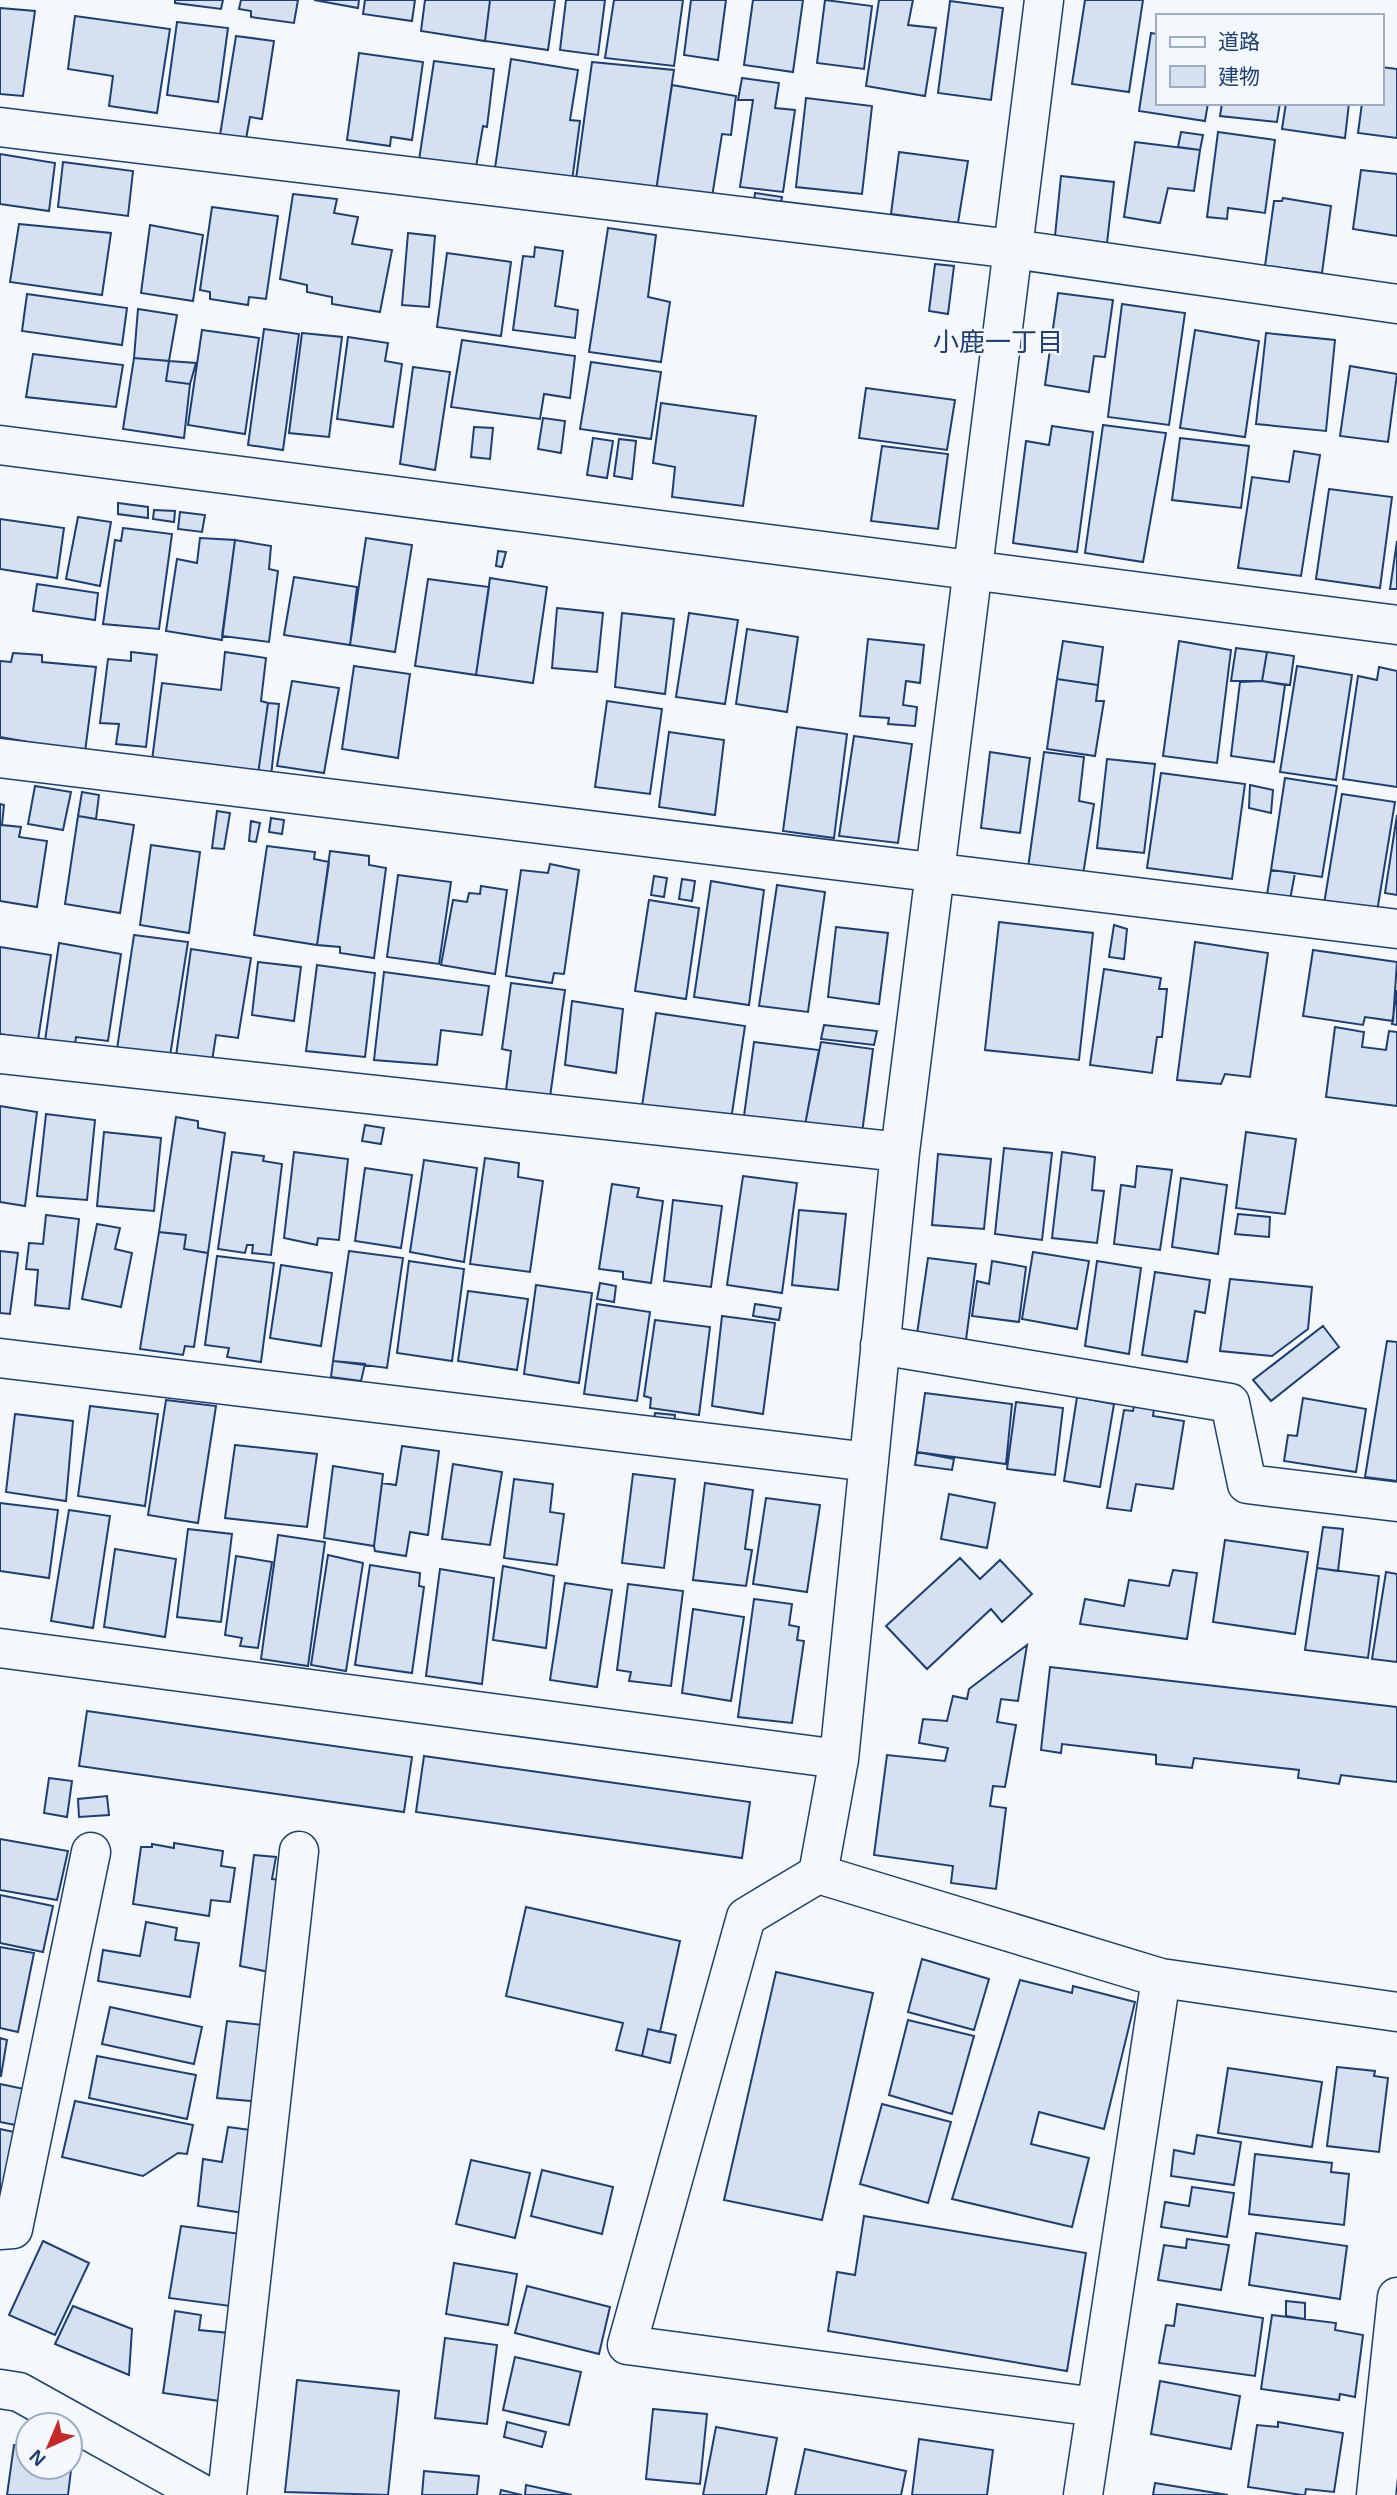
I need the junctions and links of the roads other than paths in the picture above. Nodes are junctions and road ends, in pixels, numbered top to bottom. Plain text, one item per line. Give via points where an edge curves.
1 (1044, 0) edge
2 (0, 127) edge
3 (1013, 249) junction
4 (1397, 304) edge
5 (0, 446) edge
6 (971, 571) junction
7 (1397, 625) edge
8 (0, 758) edge
9 (932, 872) junction
10 (1397, 929) edge
11 (0, 1054) edge
12 (900, 1152) junction
13 (880, 1345) junction
14 (0, 1358) edge
15 (869, 1462) junction
16 (1397, 1502) edge
17 (0, 1648) edge
18 (839, 1759) junction
19 (299, 1851) dead end
20 (91, 1853) dead end
21 (818, 1874) junction
22 (1161, 1978) junction
23 (1397, 2012) edge
24 (0, 2230) edge
25 (1397, 2297) edge
26 (0, 2389) edge
27 (1096, 2407) junction
28 (204, 2495) edge
29 (227, 2495) edge
30 (1083, 2495) edge
31 (1376, 2495) edge

1 - 3 street
2 - 3 street
3 - 4 street
3 - 6 street
5 - 6 street
6 - 7 street
6 - 9 street
8 - 9 street
9 - 10 street
9 - 12 street
11 - 12 street
12 - 13 street
13 - 15 street
13 - 16 street via 1230,1403 1247,1484
14 - 15 street
15 - 18 street
17 - 18 street
18 - 21 street
19 - 29 street
20 - 24 street via 13,2229
21 - 22 street
21 - 27 street via 746,1917 627,2345
22 - 23 street
22 - 27 street
25 - 31 street
26 - 28 street via 19,2392
27 - 30 street

